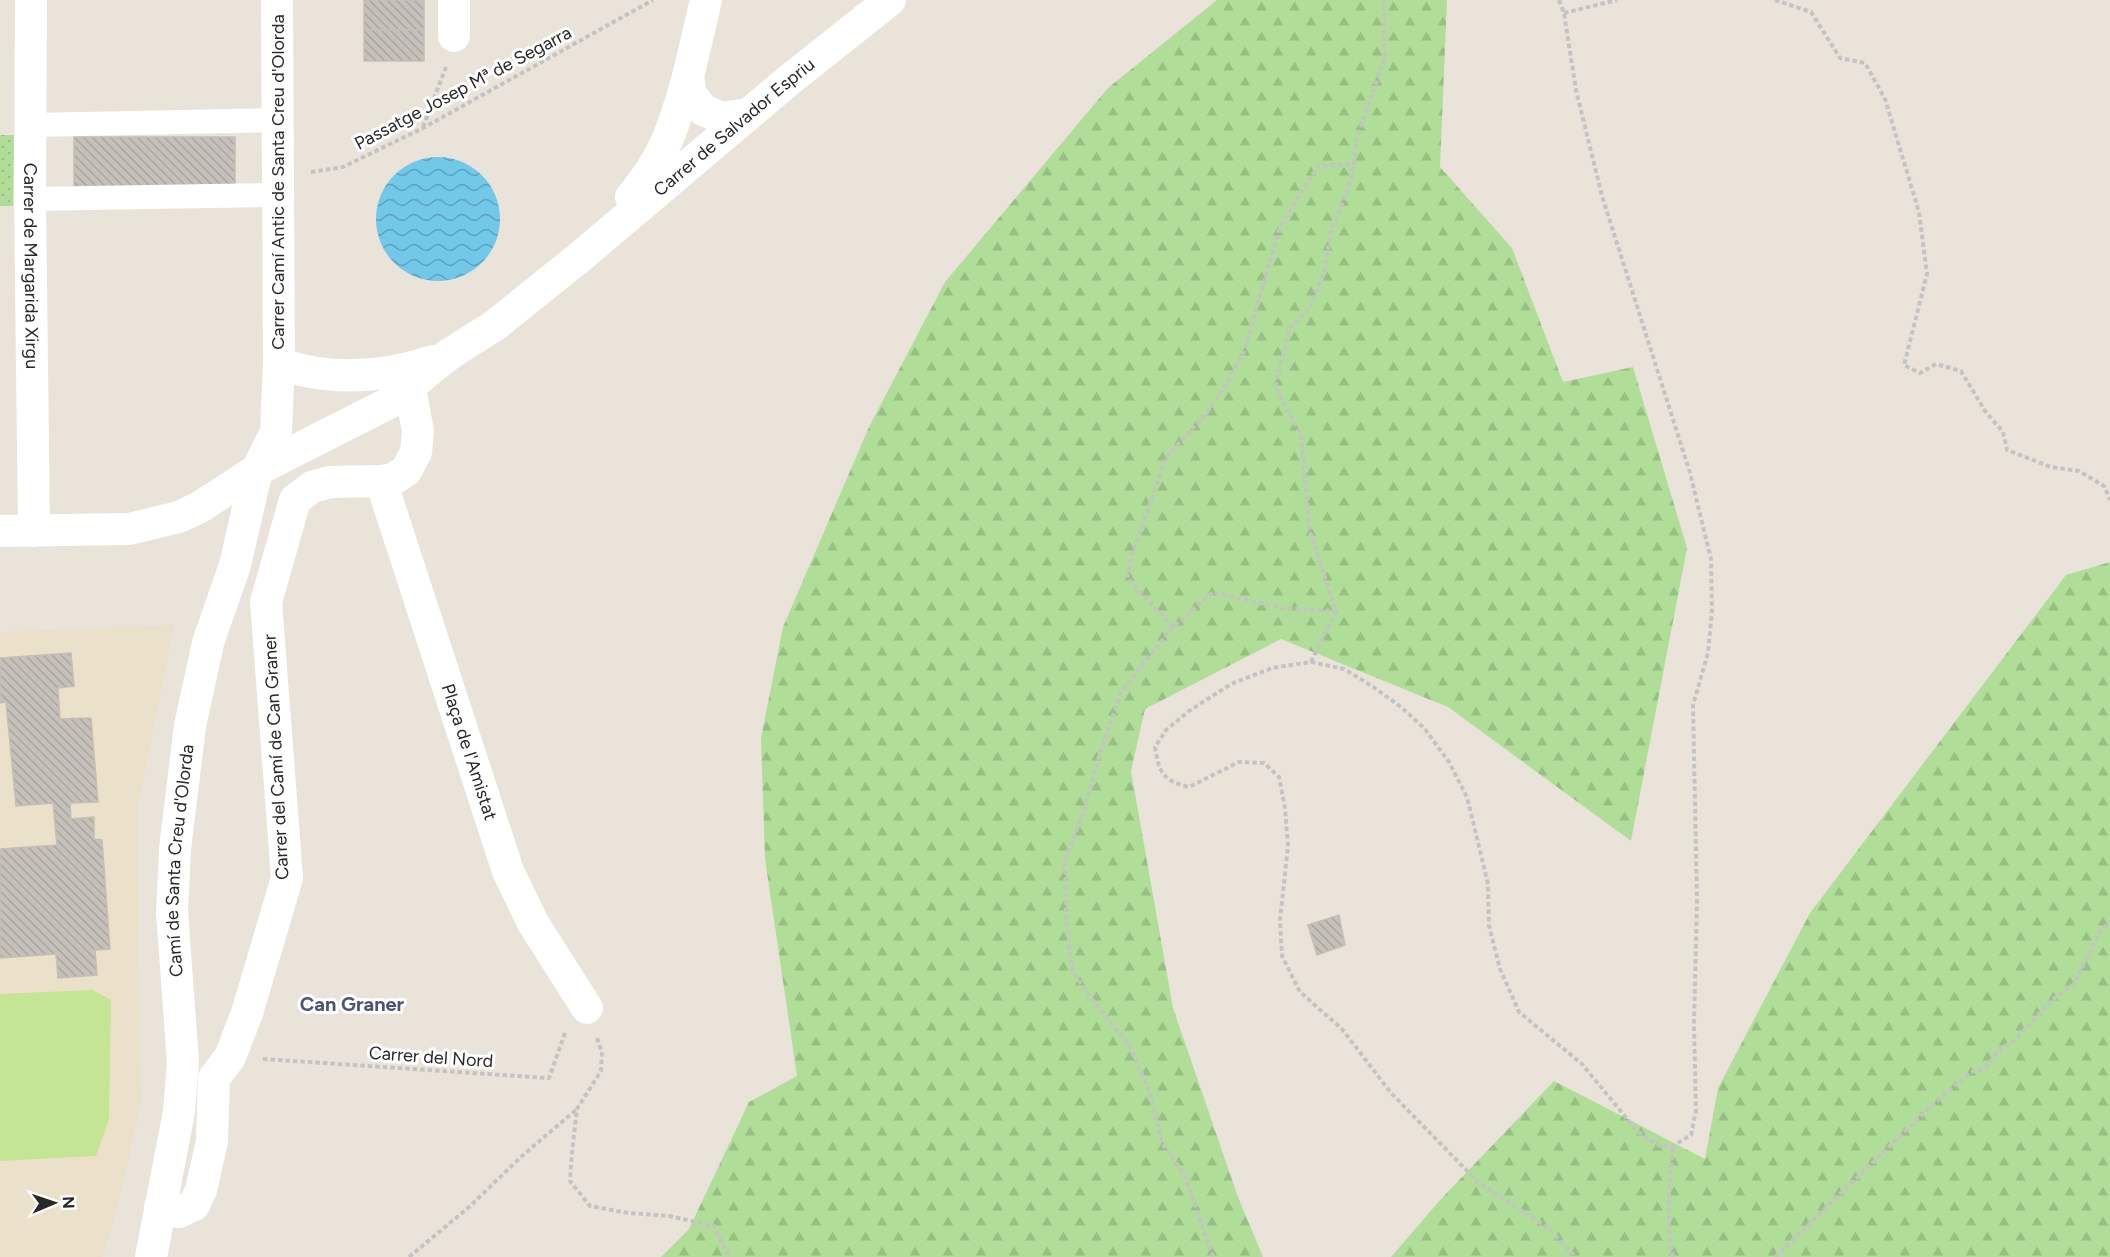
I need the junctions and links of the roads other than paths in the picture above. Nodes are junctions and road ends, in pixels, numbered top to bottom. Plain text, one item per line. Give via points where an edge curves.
1 (31, 0) edge
2 (277, 0) edge
3 (454, 0) edge
4 (706, 0) edge
5 (890, 0) edge
6 (454, 36) road end
7 (688, 77) junction
8 (749, 114) junction
9 (278, 120) junction
10 (31, 125) junction
11 (277, 186) junction
12 (30, 199) junction
13 (580, 257) junction
14 (448, 355) junction
15 (279, 363) junction
16 (410, 388) junction
17 (257, 470) junction
18 (381, 482) junction
19 (179, 517) junction
20 (0, 531) edge
21 (34, 531) junction
22 (235, 565) junction
23 (587, 1008) road end
24 (160, 1207) junction
25 (151, 1257) edge

1 - 10 street, Carrer de Margarida Xirgu
2 - 9 street, Carrer Camí Antic de Santa Creu d'Olorda
3 - 6 street
4 - 7 street, Carrer de Salvador Espriu
5 - 8 street, Carrer de Salvador Espriu
7 - 8 street via 691,96 703,110 722,118
7 - 13 street, Carrer de Salvador Espriu via 674,127 657,162
8 - 13 street, Carrer de Salvador Espriu
9 - 10 street
9 - 11 street, Carrer Camí Antic de Santa Creu d'Olorda
10 - 12 street, Carrer de Margarida Xirgu
11 - 12 street
11 - 15 street, Carrer Camí Antic de Santa Creu d'Olorda
12 - 21 street, Carrer de Margarida Xirgu
13 - 14 street, Carrer de Salvador Espriu via 494,326
14 - 15 street, Carrer Camí Antic de Santa Creu d'Olorda via 381,375 339,376
14 - 16 street, Carrer de Salvador Espriu
15 - 17 street, Carrer Camí Antic de Santa Creu d'Olorda via 276,432
16 - 17 street, Carrer de Salvador Espriu via 356,421
16 - 18 street, Carrer del Camí de Can Graner via 418,432 416,452 406,471
17 - 19 street, Carrer de Salvador Espriu
17 - 22 street, Camí de Santa Creu d'Olorda
18 - 23 street, Plaça de l'Amistat via 508,871 532,922
18 - 24 street, Carrer del Camí de Can Graner via 330,482 312,487 295,500 266,602 287,878 247,1013 230,1057 214,1078 212,1141 201,1190 194,1205 179,1212
19 - 21 street via 129,529
19 - 22 street via 219,526 231,537
20 - 21 street
22 - 24 street, Camí de Santa Creu d'Olorda via 208,643 190,726 175,849 172,912 183,1062 179,1112
24 - 25 street, Camí de Santa Creu d'Olorda

